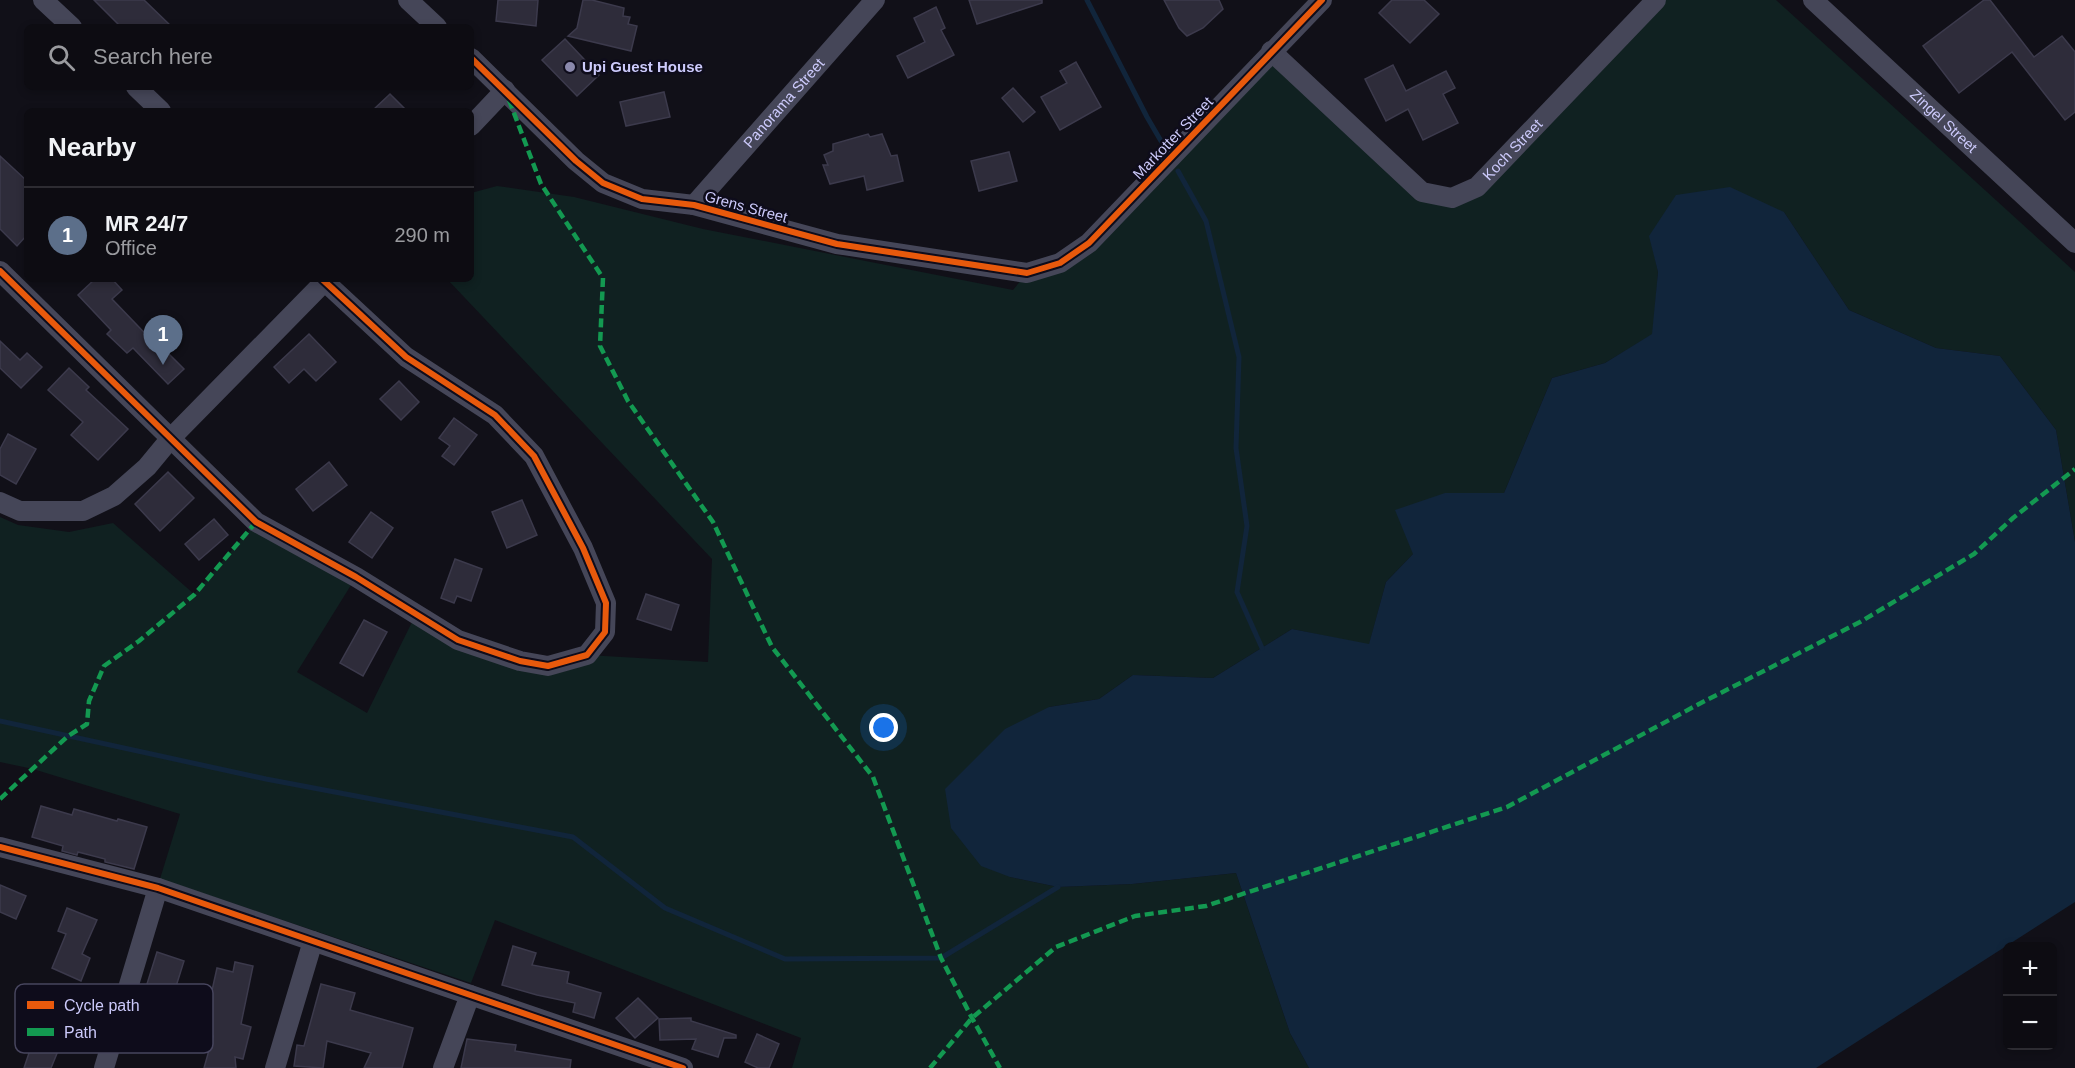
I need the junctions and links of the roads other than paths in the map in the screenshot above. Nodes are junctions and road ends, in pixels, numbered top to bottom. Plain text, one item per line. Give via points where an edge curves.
1 (43, 0) edge
2 (408, 0) edge
3 (875, 0) edge
4 (1322, 0) edge
5 (1656, 0) edge
6 (1813, 0) edge
7 (69, 24) edge
8 (434, 24) edge
9 (1270, 51) junction
10 (474, 61) edge
11 (139, 90) edge
12 (505, 90) junction
13 (158, 108) edge
14 (474, 123) edge
15 (694, 205) junction
16 (2075, 243) edge
17 (0, 271) edge
18 (1027, 273) joint
19 (322, 282) edge
20 (326, 282) edge
21 (171, 438) junction
22 (0, 502) edge
23 (0, 847) edge
24 (158, 888) junction
25 (313, 941) junction
26 (129, 984) edge
27 (470, 995) junction
28 (108, 1053) edge
29 (104, 1068) edge
30 (275, 1068) edge
31 (444, 1068) edge
32 (683, 1068) edge

1 - 7 street
2 - 8 street
3 - 15 street, Panorama Street
4 - 9 street, Markotter Street
5 - 9 street, Koch Street via 1477,187 1452,198 1422,192
6 - 16 street, Zingel Street
9 - 18 street, Markotter Street via 1089,243 1060,263
10 - 12 street, Grens Street
11 - 13 street
12 - 14 street
12 - 15 street, Grens Street via 603,183 642,199
15 - 18 street, Grens Street via 837,244
17 - 21 street
19 - 21 street
20 - 21 street via 406,357 495,415 534,456 583,548 606,603 605,632 587,654 548,666 458,640 256,522
21 - 22 street via 147,467 114,496 83,512 20,511
23 - 24 street
24 - 25 street
24 - 26 street
25 - 27 street
25 - 30 street
27 - 31 street
27 - 32 street
28 - 29 street

